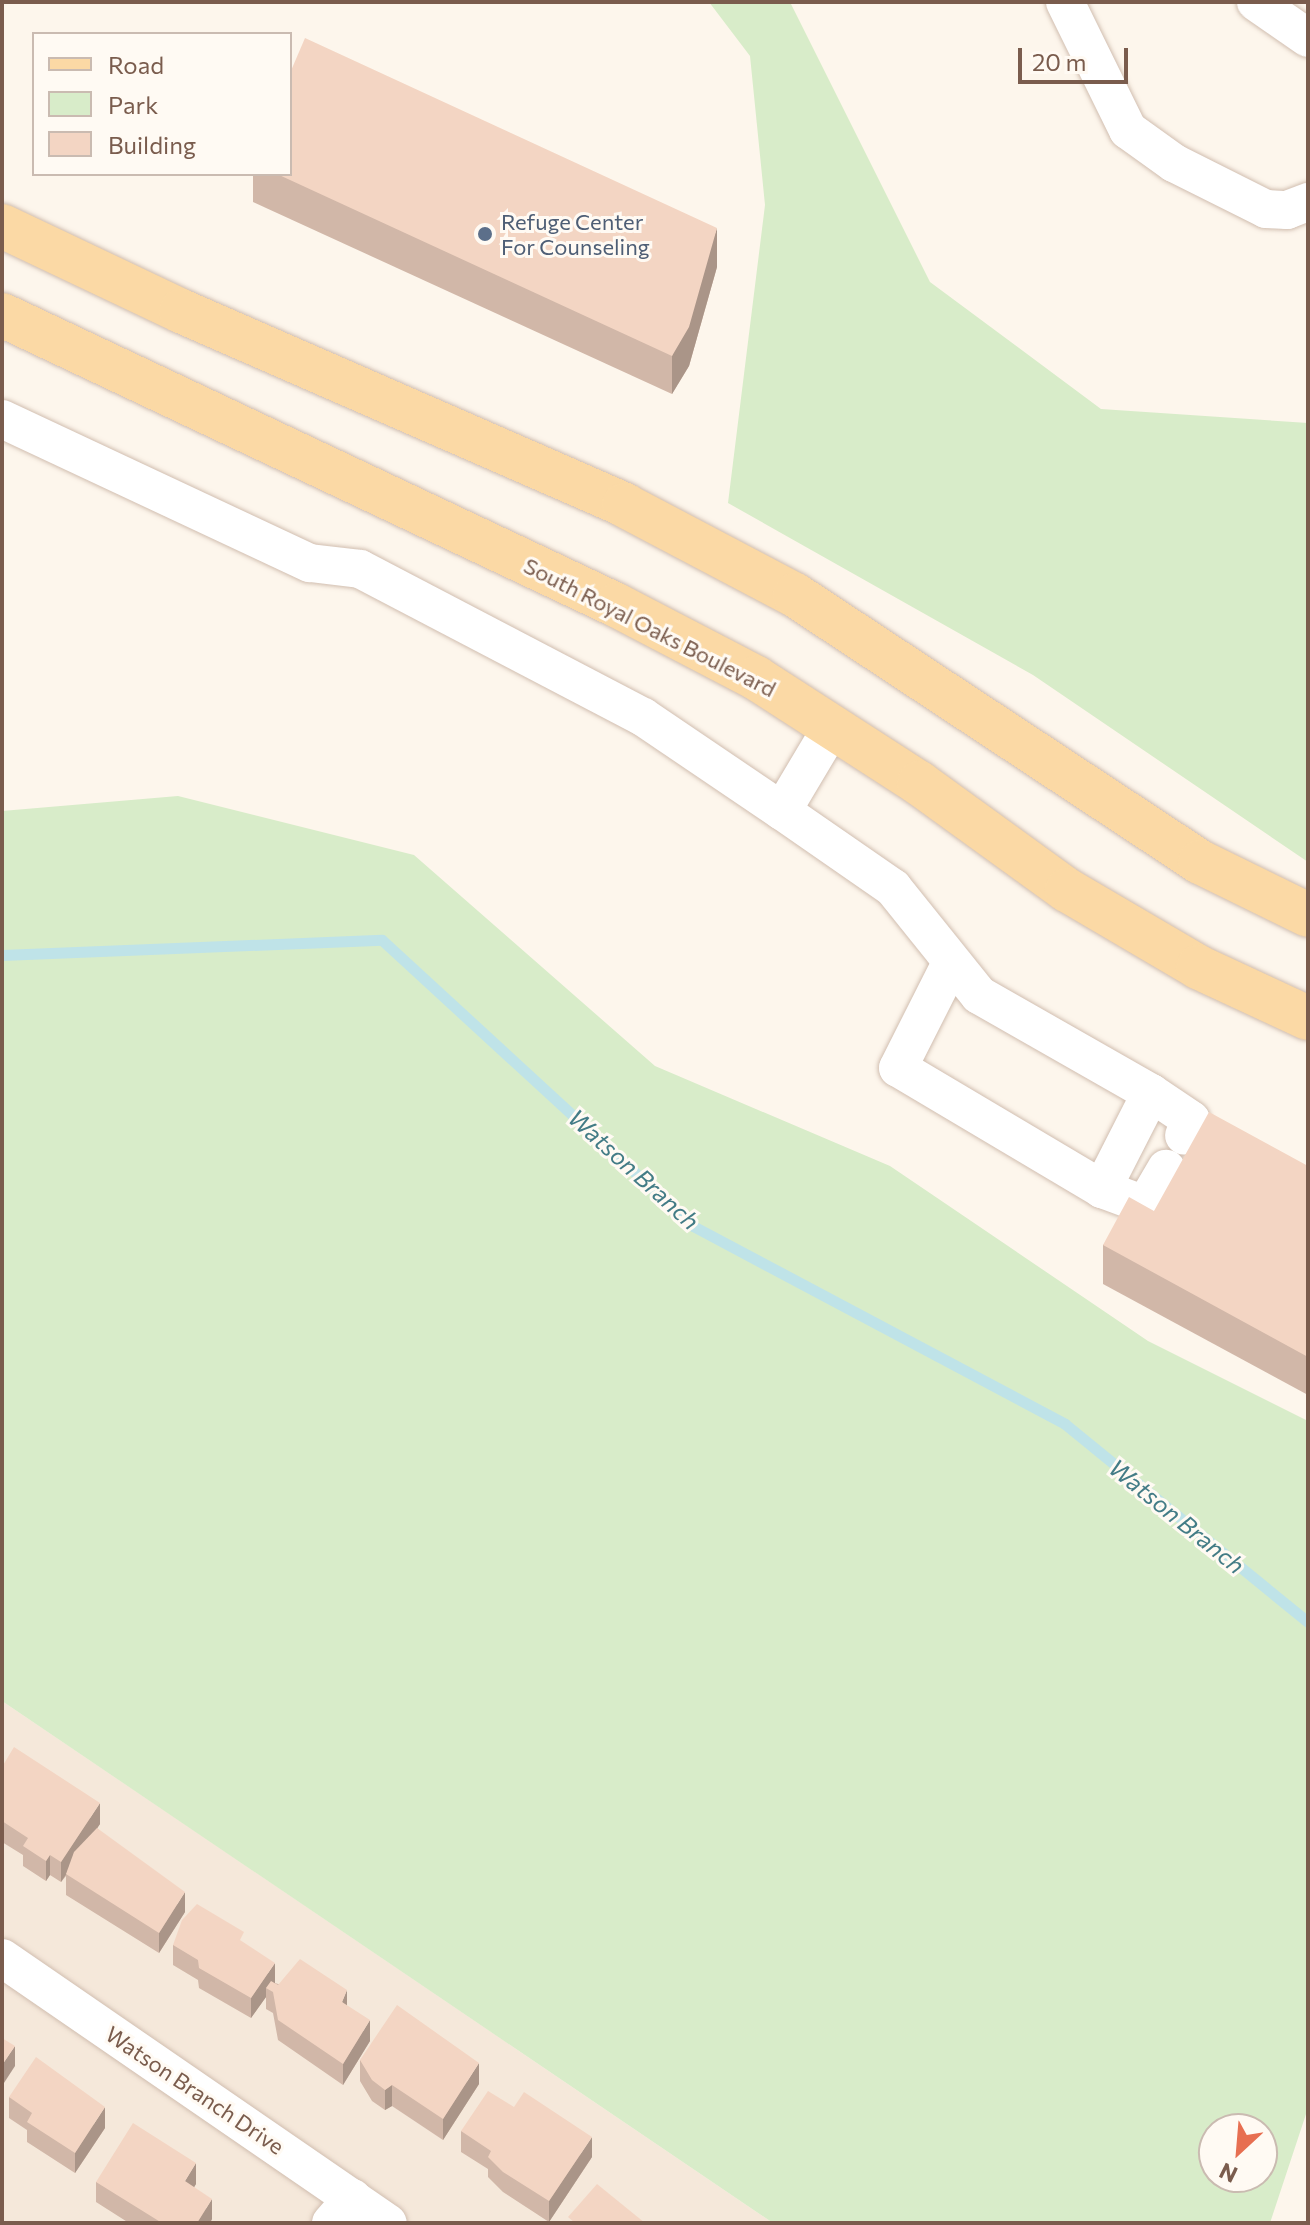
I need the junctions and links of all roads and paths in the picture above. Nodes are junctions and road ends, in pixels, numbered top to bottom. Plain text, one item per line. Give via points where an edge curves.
1 (1065, 2) edge
2 (1256, 2) edge
3 (1308, 38) edge
4 (1308, 202) edge
5 (2, 226) edge
6 (2, 315) edge
7 (2, 419) edge
8 (832, 727) junction
9 (782, 811) junction
10 (1308, 915) edge
11 (951, 963) junction
12 (1308, 1018) edge
13 (1151, 1093) junction
14 (1184, 1136) dead end
15 (1166, 1169) dead end
16 (1102, 1189) junction
17 (2, 1958) edge
18 (342, 2210) edge
19 (388, 2223) edge

1 - 4 street via 1128,130 1174,163 1266,209 1287,210
2 - 3 street
5 - 10 main road via 637,511 795,595 1200,862
6 - 8 main road, South Royal Oaks Boulevard via 616,605 756,678
7 - 9 street via 310,563 360,569 643,717
8 - 9 street
8 - 12 main road, South Royal Oaks Boulevard via 1067,890 1198,967
9 - 11 street via 893,888
11 - 13 street via 979,995
11 - 16 street via 898,1068
13 - 14 street via 1191,1120
13 - 16 street
15 - 16 street via 1145,1205 1135,1206
17 - 18 street, Watson Branch Drive
18 - 19 street, Watson Branch Drive

